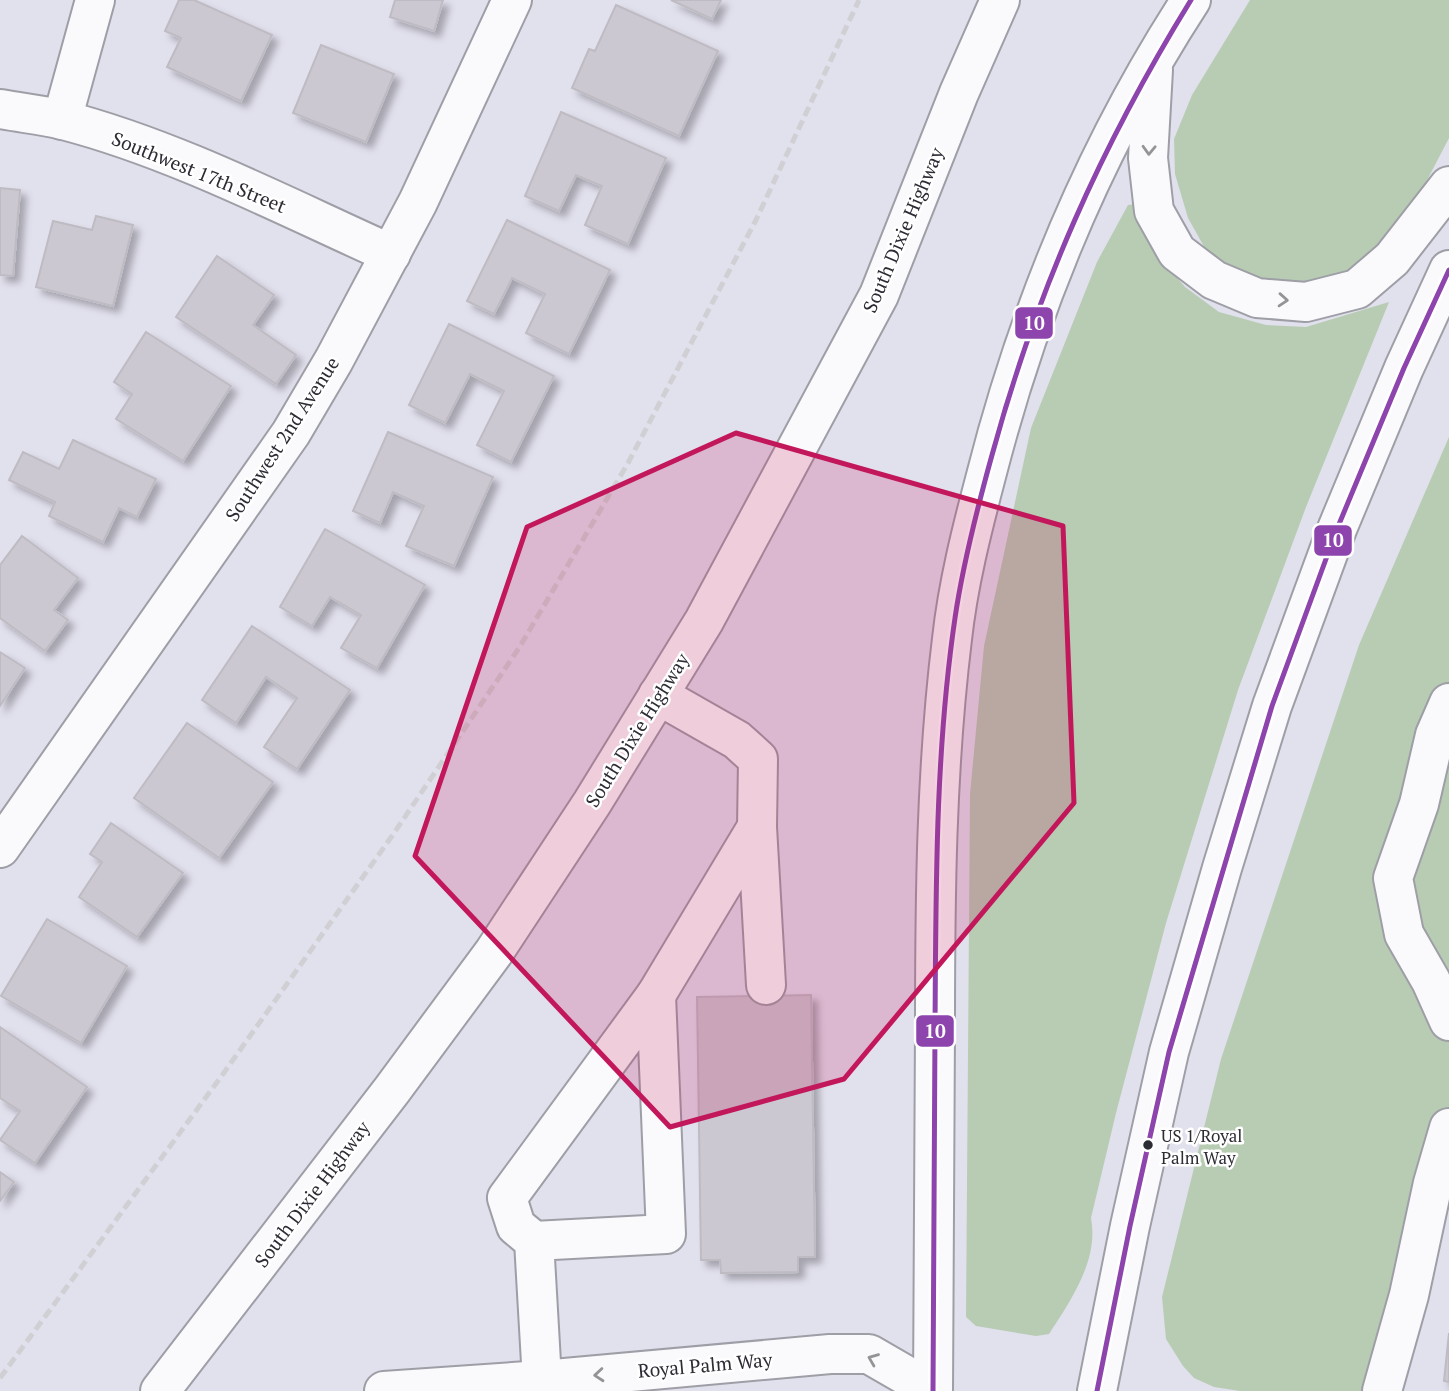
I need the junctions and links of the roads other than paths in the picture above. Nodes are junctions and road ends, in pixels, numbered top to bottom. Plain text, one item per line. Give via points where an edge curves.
1 (95, 0) edge
2 (512, 0) edge
3 (1000, 0) edge
4 (1191, 0) edge
5 (1154, 58) junction
6 (0, 109) edge
7 (62, 120) junction
8 (1449, 186) edge
9 (391, 254) junction
10 (1449, 270) edge
11 (658, 695) junction
12 (1449, 703) edge
13 (757, 827) junction
14 (0, 848) edge
15 (766, 985) dead end
16 (656, 995) junction
17 (1449, 1021) edge
18 (1449, 1129) edge
19 (534, 1241) junction
20 (540, 1387) edge
21 (160, 1391) edge
22 (384, 1391) edge
23 (933, 1391) edge
24 (1097, 1391) edge
25 (1382, 1391) edge

1 - 7 main road
2 - 9 main road, Southwest 2nd Avenue
3 - 11 main road, South Dixie Highway via 879,295 704,621
4 - 5 main road
5 -> 8 main road via 1148,158 1154,211 1177,252 1214,281 1257,298 1306,302 1357,289 1392,259
5 - 23 main road via 1067,232 1033,318 974,520 952,635 936,840
6 - 7 main road, Southwest 17th Street
7 - 9 main road, Southwest 17th Street via 197,168
9 - 14 main road, Southwest 2nd Avenue via 291,433
10 - 24 main road via 1337,529 1272,706 1169,1052
11 - 13 main road via 737,740 758,759
11 - 21 main road, South Dixie Highway via 494,952
12 - 17 main road via 1435,735 1419,804 1393,878 1404,934
13 - 15 main road
13 - 16 main road
16 - 19 main road via 507,1198 516,1226
16 - 19 main road via 666,1234
18 - 25 main road
19 - 20 main road
20 - 22 main road, Royal Palm Way
23 -> 20 main road, Royal Palm Way via 869,1354 831,1354

